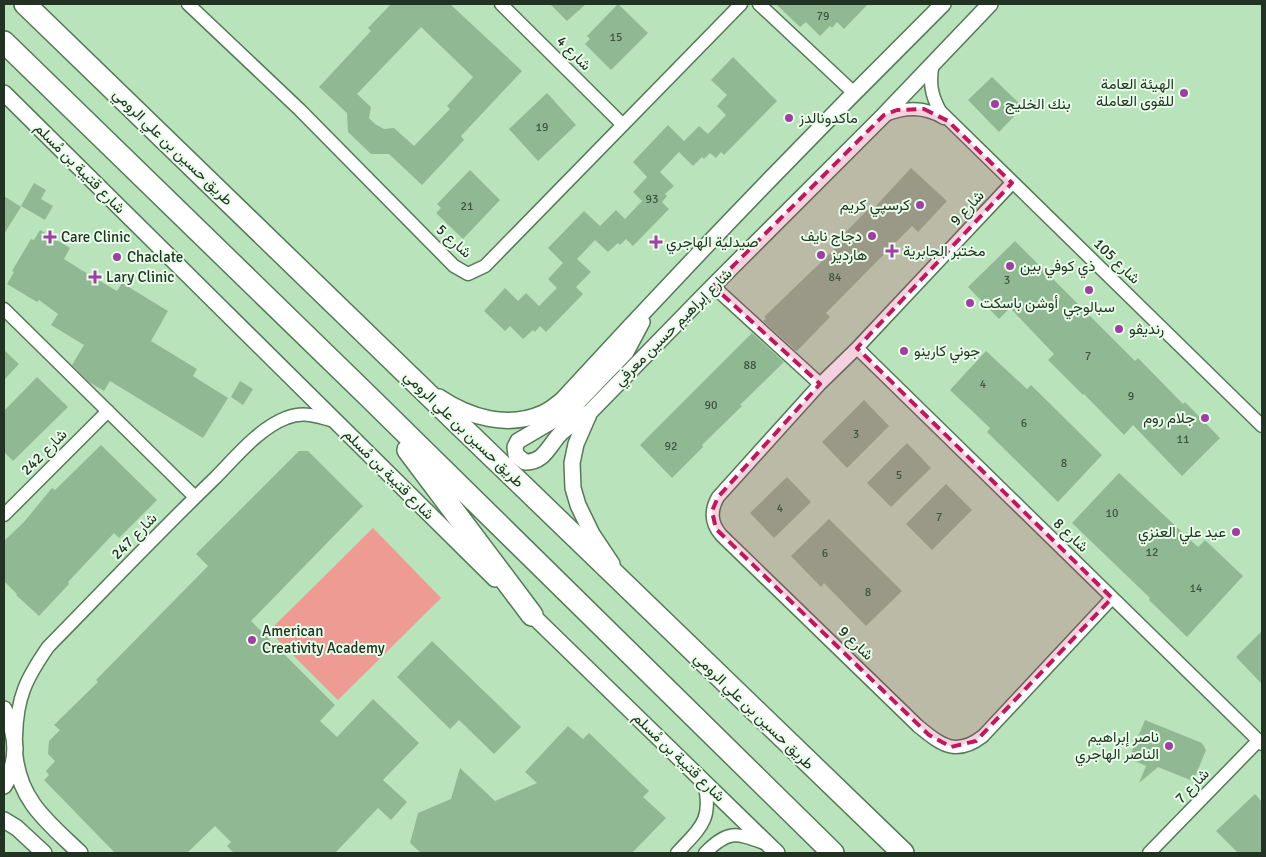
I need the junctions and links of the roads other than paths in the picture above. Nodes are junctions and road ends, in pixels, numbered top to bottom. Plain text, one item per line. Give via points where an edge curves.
1 (25, 4) edge
2 (36, 4) edge
3 (188, 4) edge
4 (501, 4) edge
5 (741, 4) edge
6 (759, 4) edge
7 (943, 4) edge
8 (990, 4) edge
9 (4, 42) edge
10 (4, 47) edge
11 (933, 63) junction
12 (92, 68) junction
13 (42, 81) junction
14 (4, 93) edge
15 (854, 93) junction
16 (884, 115) junction
17 (948, 120) junction
18 (623, 124) junction
19 (1012, 183) junction
20 (713, 286) junction
21 (652, 302) junction
22 (4, 309) edge
23 (857, 348) junction
24 (418, 383) junction
25 (820, 384) junction
26 (369, 397) junction
27 (108, 411) junction
28 (590, 412) junction
29 (336, 422) junction
30 (1262, 426) edge
31 (195, 496) junction
32 (4, 515) edge
33 (1112, 598) junction
34 (642, 603) junction
35 (532, 615) junction
36 (4, 710) edge
37 (1260, 743) edge
38 (15, 749) junction
39 (704, 782) junction
40 (4, 786) edge
41 (4, 820) edge
42 (772, 849) edge
43 (44, 853) edge
44 (80, 853) edge
45 (676, 853) edge
46 (705, 853) edge
47 (833, 853) edge
48 (902, 853) edge
49 (1148, 853) edge

1 - 12 highway, طريق حسين بن علي الرومي
2 - 12 highway
3 - 18 street, شارع 5 via 299,109 454,266 468,274 485,266
4 - 18 street, شارع 4
5 - 18 street, شارع 5
6 - 15 street
7 - 15 street, شارع إبراهيم حسين معرفي
8 - 11 street, شارع إبراهيم حسين معرفي
9 - 13 highway
10 - 13 highway
11 - 16 street, شارع إبراهيم حسين معرفي
11 - 17 street, شارع 105 via 930,88 940,111
12 - 24 highway, طريق حسين بن علي الرومي
13 - 26 highway
14 - 29 street, شارع قتيبة بن مُسلم
15 - 21 street, شارع إبراهيم حسين معرفي
16 - 17 street, شارع 105 via 910,108 924,109
16 - 20 street, شارع إبراهيم حسين معرفي
17 - 19 street, شارع 105
19 - 23 street, شارع 9
19 - 30 street, شارع 105
20 - 25 street
20 - 28 street, شارع إبراهيم حسين معرفي
21 - 24 street, شارع إبراهيم حسين معرفي via 562,400 536,416 511,421 486,419 448,403
21 - 28 street via 626,352 575,405 518,441 516,455 524,462 536,460 559,435
22 - 27 street
23 - 25 street, شارع 9
23 - 33 street, شارع 8
24 - 34 highway, طريق حسين بن علي الرومي
25 - 33 street, شارع 9 via 718,497 712,511 713,522 721,534 937,742 958,747 983,736
26 - 35 highway
26 - 47 highway
27 - 31 street
27 - 32 street, شارع 242
28 - 34 street, شارع إبراهيم حسين معرفي via 576,444 572,464 573,488 592,534
29 - 31 street, شارع 247 via 304,414 284,418 258,436
29 - 35 street, شارع قتيبة بن مُسلم
31 - 38 street, شارع 247 via 48,647 24,686 17,714
33 - 37 street, شارع 8
34 - 48 highway, طريق حسين بن علي الرومي
35 - 39 street, شارع قتيبة بن مُسلم
36 - 38 street via 10,720
37 - 49 street, شارع 7
38 - 40 street via 13,768
38 - 44 street via 20,781 32,805
39 - 42 street, شارع قتيبة بن مُسلم
39 - 45 street via 708,798 702,825
41 - 43 street
42 - 46 street via 737,835 728,835

